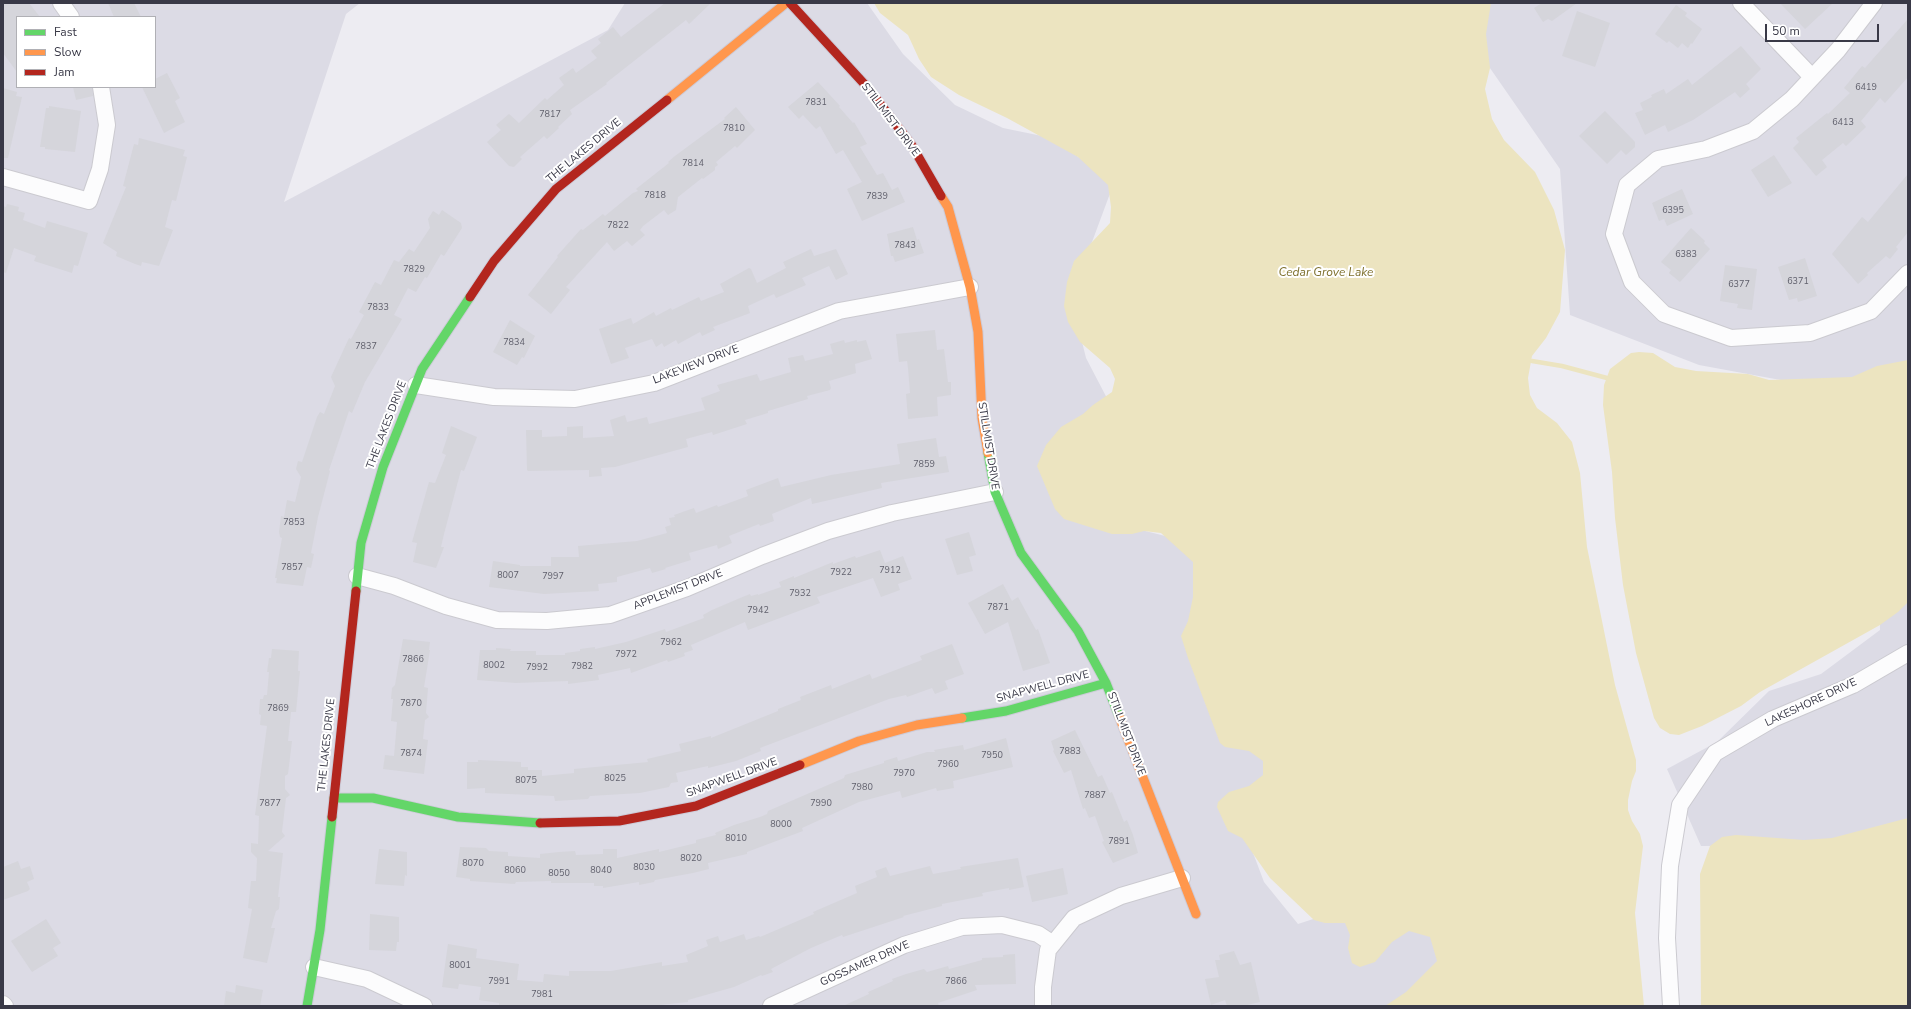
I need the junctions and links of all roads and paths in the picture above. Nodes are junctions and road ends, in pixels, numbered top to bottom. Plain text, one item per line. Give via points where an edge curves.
1 (60, 3) edge
2 (786, 3) edge
3 (790, 3) edge
4 (1741, 3) edge
5 (1874, 3) edge
6 (70, 16) edge
7 (1812, 77) junction
8 (101, 88) edge
9 (3, 177) edge
10 (1908, 273) edge
11 (970, 287) junction
12 (416, 385) junction
13 (995, 492) junction
14 (357, 576) junction
15 (1908, 653) edge
16 (1106, 683) junction
17 (334, 798) junction
18 (1182, 878) junction
19 (1196, 914) dead end
20 (1053, 944) junction
21 (314, 966) junction
22 (308, 1006) edge
23 (424, 1006) edge
24 (770, 1006) edge
25 (1044, 1006) edge
26 (1672, 1006) edge

1 - 6 street
2 - 12 street, THE LAKES DRIVE via 556,189 494,261 422,369
3 - 11 street, STILLMIST DRIVE via 868,88 911,144 948,207
4 - 7 street
5 - 7 street via 1838,50
7 - 10 street via 1792,99 1753,131 1706,149 1658,159 1627,185 1614,234 1632,282 1664,314 1732,338 1816,331 1871,310
8 - 9 street via 107,125 100,169 89,201
11 - 12 street, LAKEVIEW DRIVE via 839,311 654,382 575,399 494,398
11 - 13 street, STILLMIST DRIVE via 978,332 982,418
12 - 14 street, THE LAKES DRIVE via 384,467 361,543
13 - 14 street, APPLEMIST DRIVE via 892,513 828,531 687,588 610,615 547,621 497,620
13 - 16 street, STILLMIST DRIVE via 1021,553 1078,631
14 - 17 street, THE LAKES DRIVE
15 - 26 street, LAKESHORE DRIVE via 1853,685 1773,719 1715,753 1680,805 1670,866 1666,938
16 - 17 street, SNAPWELL DRIVE via 1006,711 917,725 859,741 696,806 619,821 546,824 458,817 373,798
16 - 18 street, STILLMIST DRIVE
17 - 21 street, THE LAKES DRIVE
18 - 19 street, STILLMIST DRIVE
18 - 20 street via 1121,896 1074,918
20 - 24 street, GOSSAMER DRIVE via 1038,934 1002,925 962,928 904,945
20 - 25 street via 1048,950
21 - 22 street, THE LAKES DRIVE
21 - 23 street via 367,979

